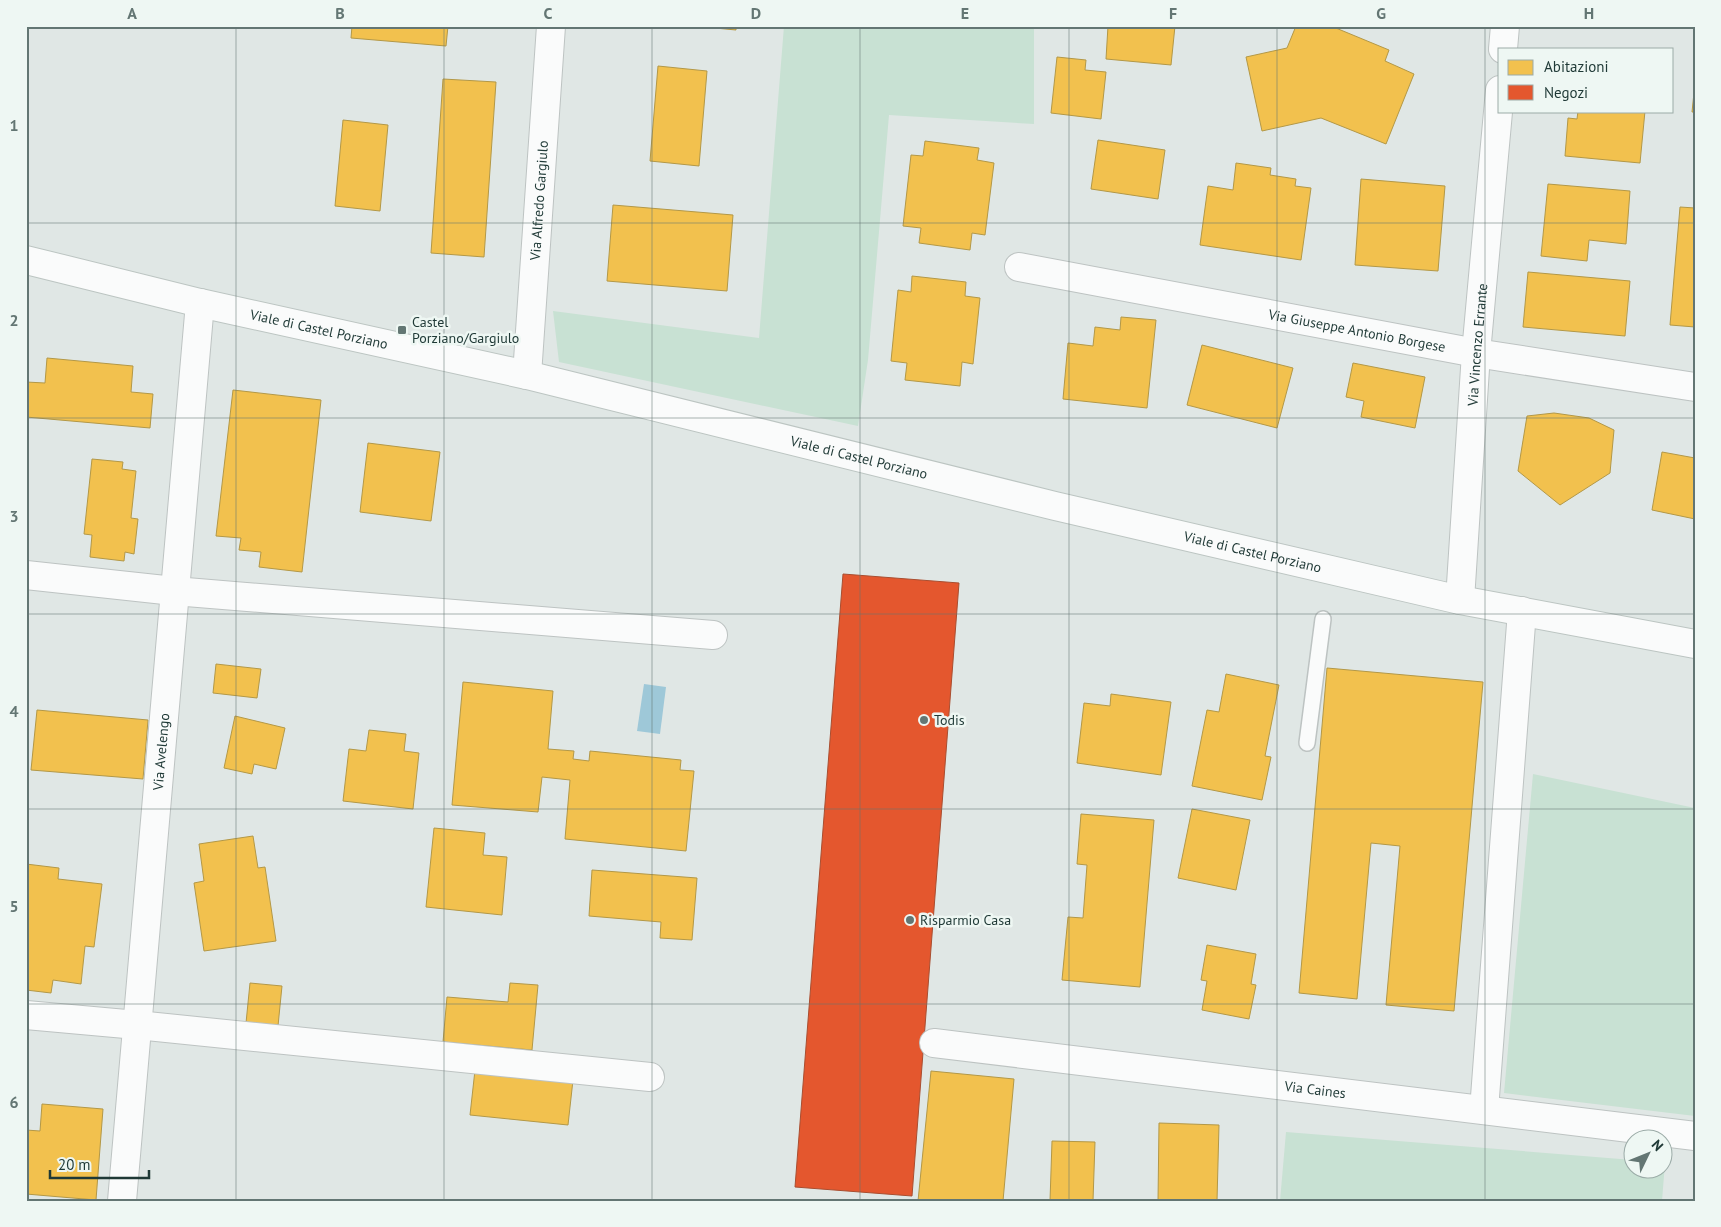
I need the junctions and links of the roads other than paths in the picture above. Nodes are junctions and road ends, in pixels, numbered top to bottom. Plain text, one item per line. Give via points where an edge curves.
1 (551, 26) edge
2 (1505, 26) edge
3 (1503, 48) edge
4 (1498, 112) edge
5 (26, 260) edge
6 (1019, 267) dead end
7 (200, 303) junction
8 (1476, 353) junction
9 (527, 375) junction
10 (1695, 387) edge
11 (26, 576) edge
12 (174, 590) junction
13 (1460, 600) junction
14 (1522, 611) junction
15 (1323, 619) dead end
16 (713, 635) dead end
17 (1695, 644) edge
18 (1307, 743) dead end
19 (26, 1016) edge
20 (137, 1025) junction
21 (934, 1043) dead end
22 (650, 1077) dead end
23 (1484, 1110) junction
24 (1695, 1136) edge
25 (122, 1201) edge

1 - 9 street, Via Alfredo Gargiulo
2 - 3 street
4 - 8 street, Via Vincenzo Errante
5 - 7 street, Viale di Castel Porziano
6 - 8 street, Via Giuseppe Antonio Borgese
7 - 9 street, Viale di Castel Porziano
7 - 12 street, Via Avelengo
8 - 10 street, Via Giuseppe Antonio Borgese
8 - 13 street, Via Vincenzo Errante
9 - 13 street, Viale di Castel Porziano via 1055,506
11 - 12 street
12 - 16 street
12 - 20 street, Via Avelengo
13 - 14 street, Viale di Castel Porziano
14 - 17 street, Viale di Castel Porziano
14 - 23 street
15 - 18 lane
19 - 20 street
20 - 22 street
20 - 25 street, Via Avelengo
21 - 23 street, Via Caines
23 - 24 street, Via Caines

